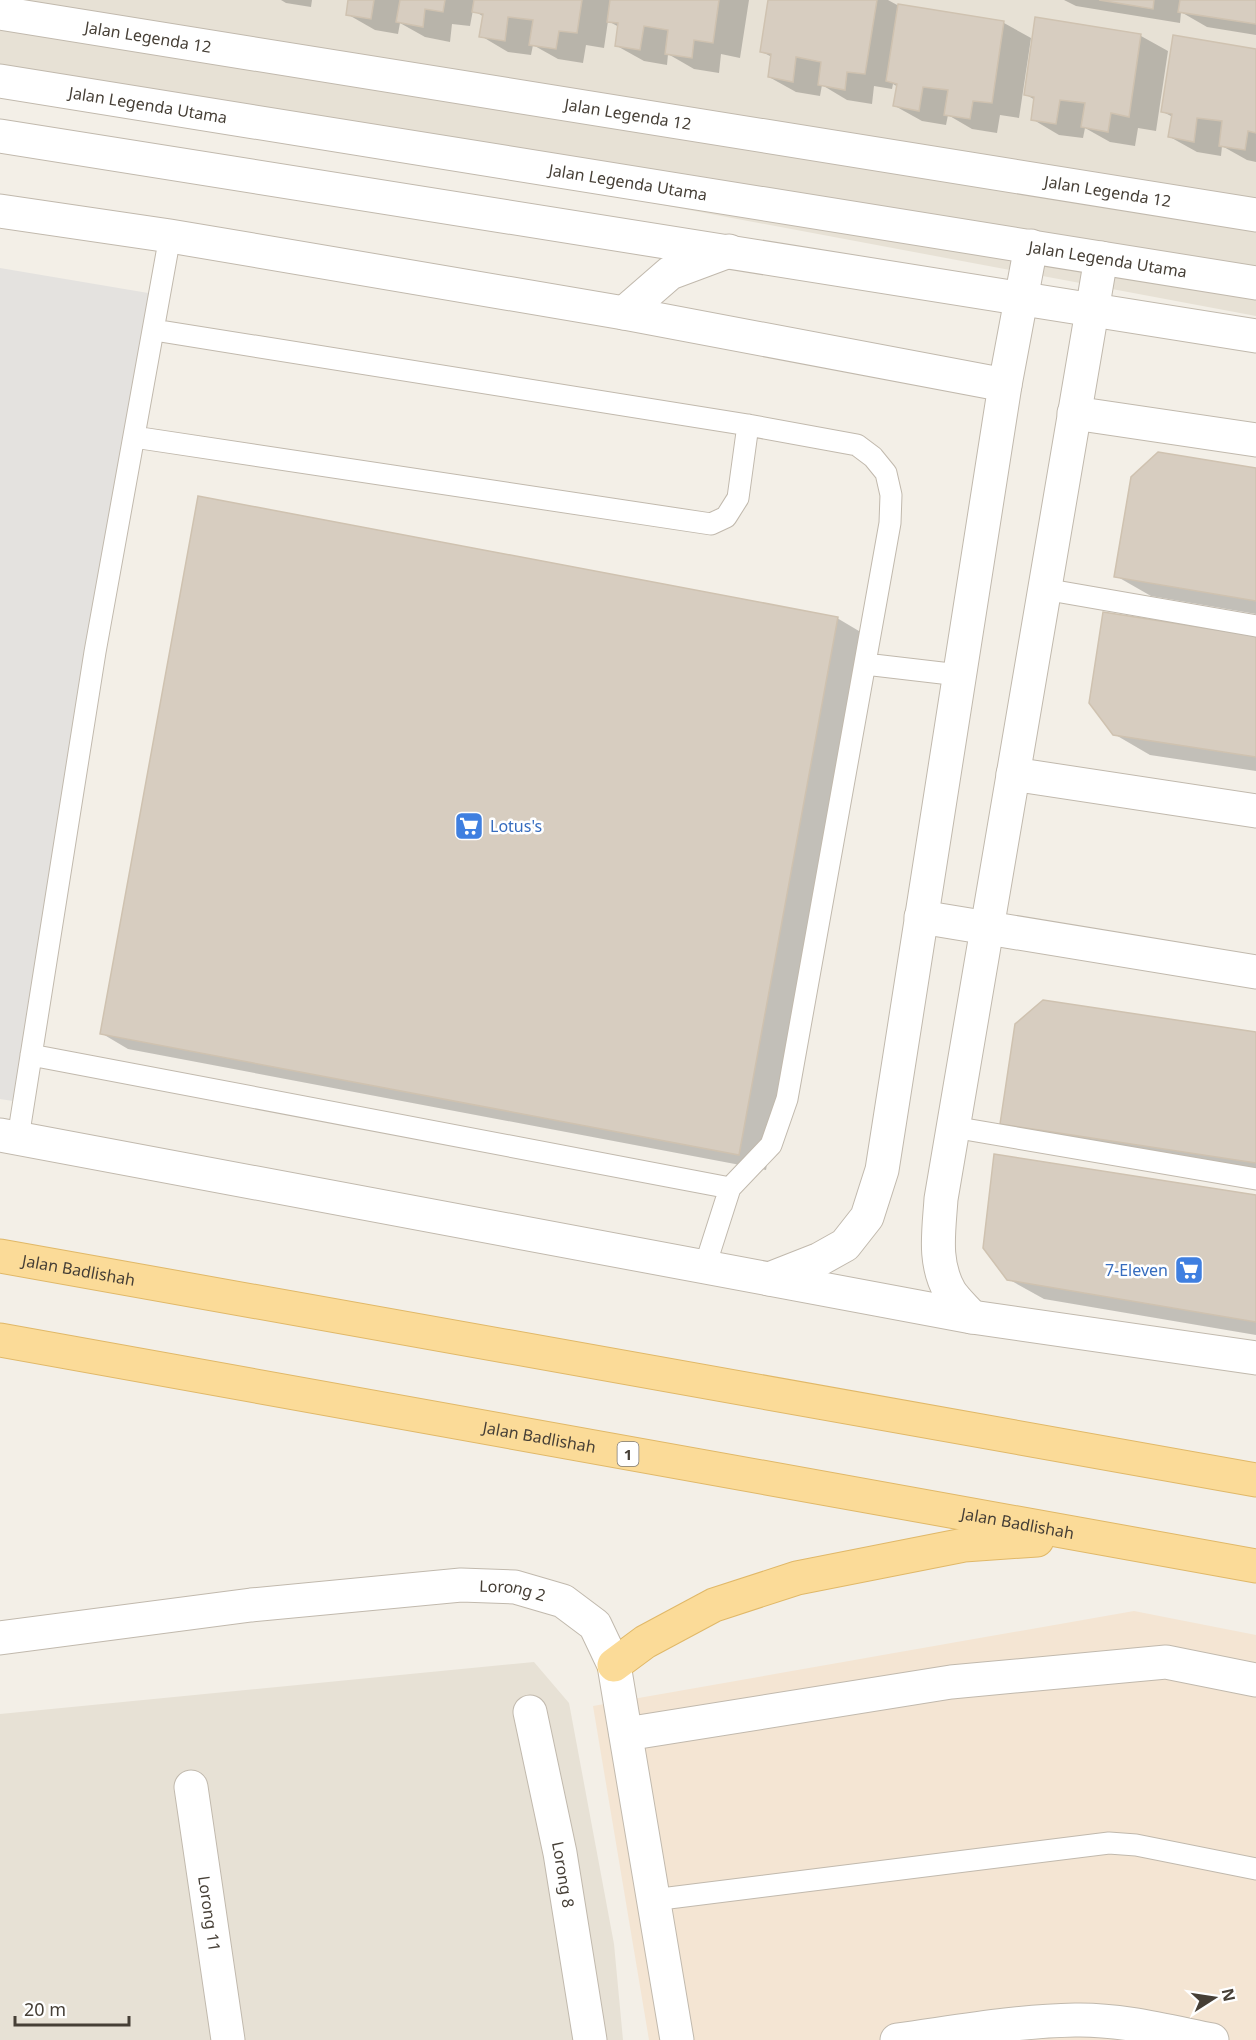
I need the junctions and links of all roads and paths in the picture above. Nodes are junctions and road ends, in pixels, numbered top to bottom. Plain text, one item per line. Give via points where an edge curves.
1 (0, 13) edge
2 (0, 81) edge
3 (0, 136) edge
4 (0, 211) edge
5 (1256, 215) edge
6 (170, 236) junction
7 (1030, 246) junction
8 (729, 251) junction
9 (1101, 258) junction
10 (1256, 283) edge
11 (1022, 298) junction
12 (1092, 310) junction
13 (624, 313) junction
14 (153, 330) junction
15 (1256, 336) edge
16 (1005, 385) junction
17 (1074, 412) junction
18 (748, 425) junction
19 (134, 437) junction
20 (1256, 440) edge
21 (1044, 589) junction
22 (1256, 626) edge
23 (865, 664) junction
24 (959, 675) junction
25 (1013, 774) junction
26 (1256, 812) edge
27 (921, 917) junction
28 (987, 928) junction
29 (1256, 972) edge
30 (31, 1055) junction
31 (953, 1127) junction
32 (9, 1137) edge
33 (1256, 1179) edge
34 (730, 1188) junction
35 (0, 1256) edge
36 (705, 1266) junction
37 (769, 1279) junction
38 (972, 1317) junction
39 (0, 1340) edge
40 (1256, 1358) edge
41 (1256, 1480) edge
42 (1087, 1537) junction
43 (1256, 1566) edge
44 (0, 1638) edge
45 (614, 1665) junction
46 (1256, 1680) edge
47 (530, 1712) dead end
48 (626, 1734) junction
49 (190, 1788) dead end
50 (1256, 1869) edge
51 (653, 1900) junction
52 (1076, 2030) edge
53 (1176, 2037) edge
54 (228, 2040) edge
55 (590, 2040) edge
56 (677, 2040) edge
57 (897, 2040) edge
58 (1212, 2040) edge

1 - 5 street, Jalan Legenda 12
2 - 7 street, Jalan Legenda Utama
3 - 8 street
4 - 6 street
6 - 13 street
6 - 14 lane
7 - 9 street, Jalan Legenda Utama
7 - 11 street
8 - 11 street
8 - 13 street via 670,273
9 - 10 street, Jalan Legenda Utama
9 - 12 street
11 - 12 street
11 - 16 street
12 - 15 street
12 - 17 street
13 - 16 street
14 - 18 lane
14 - 19 lane
16 - 24 street
17 - 20 street
17 - 21 street
18 - 19 lane via 738,498 726,517 711,524
18 - 23 lane via 857,445 886,473 891,495 890,523
19 - 30 lane via 95,652
21 - 22 lane
21 - 25 street
23 - 24 lane
23 - 34 lane via 787,1099 771,1145
24 - 27 street
25 - 26 street
25 - 28 street
27 - 28 street
27 - 37 street via 882,1170 867,1217 845,1245
28 - 29 street
28 - 31 street
30 - 32 lane
30 - 34 lane
31 - 33 lane
31 - 38 street via 937,1250 940,1271 951,1294
32 - 36 street
34 - 36 lane
35 - 41 main road, Jalan Badlishah
36 - 37 street
37 - 38 street
38 - 40 street
39 - 42 main road, Jalan Badlishah / 1
42 - 43 main road, Jalan Badlishah / 1
42 - 45 main road via 964,1545 797,1578 714,1605 645,1642
44 - 45 street, Lorong 2 via 251,1605 461,1585 515,1587 563,1601 595,1625
45 - 48 street, Lorong 2
46 - 48 street via 1166,1662 951,1682
47 - 55 street, Lorong 8 via 560,1853
48 - 51 street, Lorong 2
49 - 54 street, Lorong 11
50 - 51 lane via 1136,1845 1109,1844
51 - 56 street, Lorong 2
52 - 53 street via 1120,2023
52 - 57 street via 1023,2024
53 - 58 street

